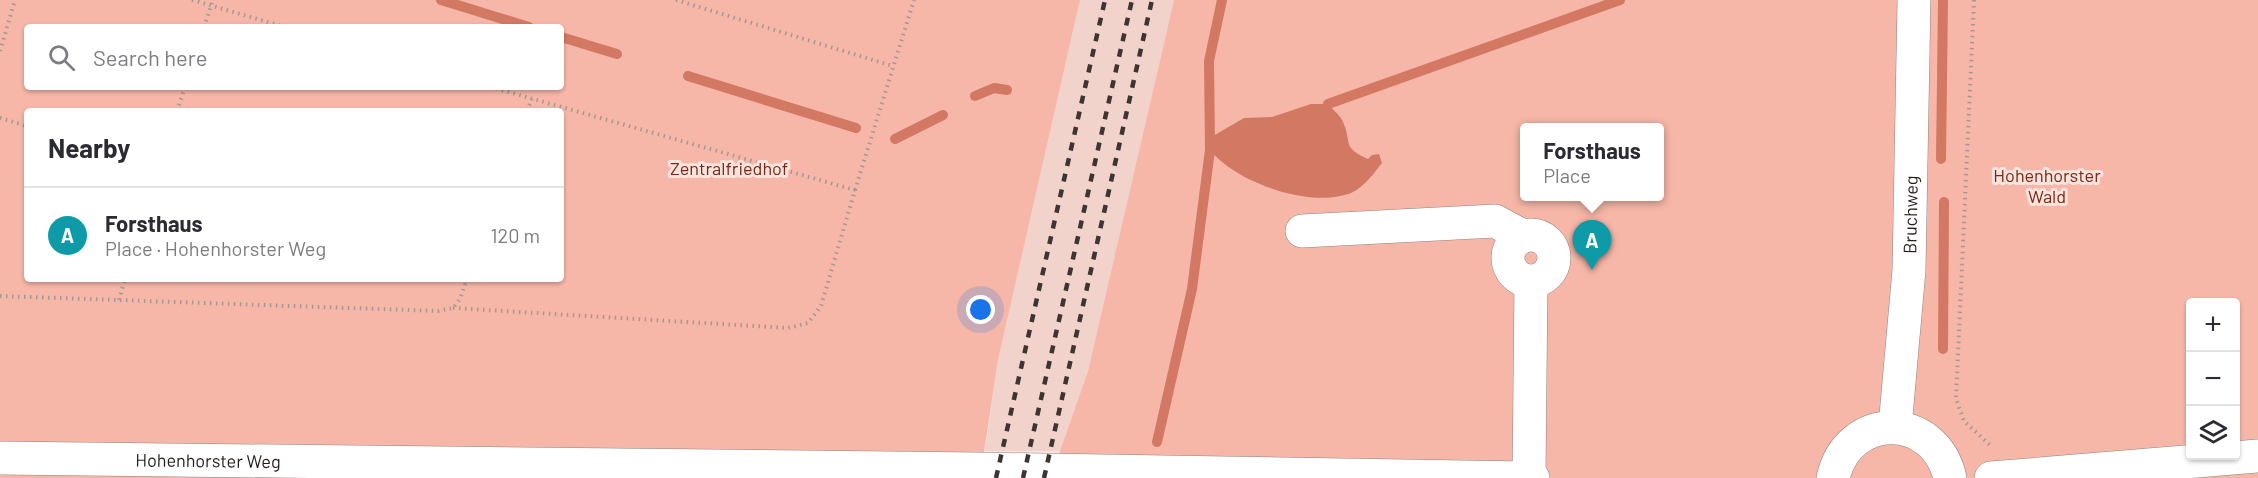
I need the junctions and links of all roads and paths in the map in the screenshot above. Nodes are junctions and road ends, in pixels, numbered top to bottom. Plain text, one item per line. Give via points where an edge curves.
1 (15, 0) edge
2 (192, 0) edge
3 (213, 0) edge
4 (676, 0) edge
5 (914, 0) edge
6 (1914, 0) edge
7 (1974, 0) edge
8 (211, 5) junction
9 (205, 24) edge
10 (275, 24) edge
11 (0, 51) edge
12 (893, 66) junction
13 (184, 90) edge
14 (501, 90) edge
15 (532, 99) junction
16 (178, 108) edge
17 (528, 108) edge
18 (564, 108) edge
19 (564, 108) edge
20 (0, 118) edge
21 (24, 125) edge
22 (855, 190) junction
23 (1302, 231) dead end
24 (124, 282) edge
25 (466, 282) edge
26 (0, 296) edge
27 (119, 300) junction
28 (453, 308) junction
29 (1895, 428) junction
30 (2258, 456) edge
31 (0, 458) edge
32 (1991, 465) edge
33 (820, 473) edge
34 (1531, 478) edge
35 (1833, 478) edge
36 (1950, 478) edge

1 - 11 path
2 - 8 path
3 - 8 path
4 - 12 path
5 - 12 path
6 - 29 street, Bruchweg via 1909,270
7 - 32 path via 1956,399 1964,421 1993,447
8 - 9 path
8 - 10 path
12 - 22 path
13 - 16 path
14 - 15 path
15 - 17 path
15 - 19 path
18 - 22 path
20 - 21 path
22 - 28 path via 821,306 808,323 788,328
23 - 34 street via 1495,221 1523,236 1510,247 1508,262 1516,276 1531,282
24 - 27 path
25 - 28 path
26 - 27 path
27 - 28 path via 438,311
29 - 35 street via 1859,436 1845,449
29 - 36 street via 1911,431 1932,444 1947,465
30 - 32 street
31 - 33 street, Hohenhorster Weg
33 - 34 street, Hohenhorster Weg

